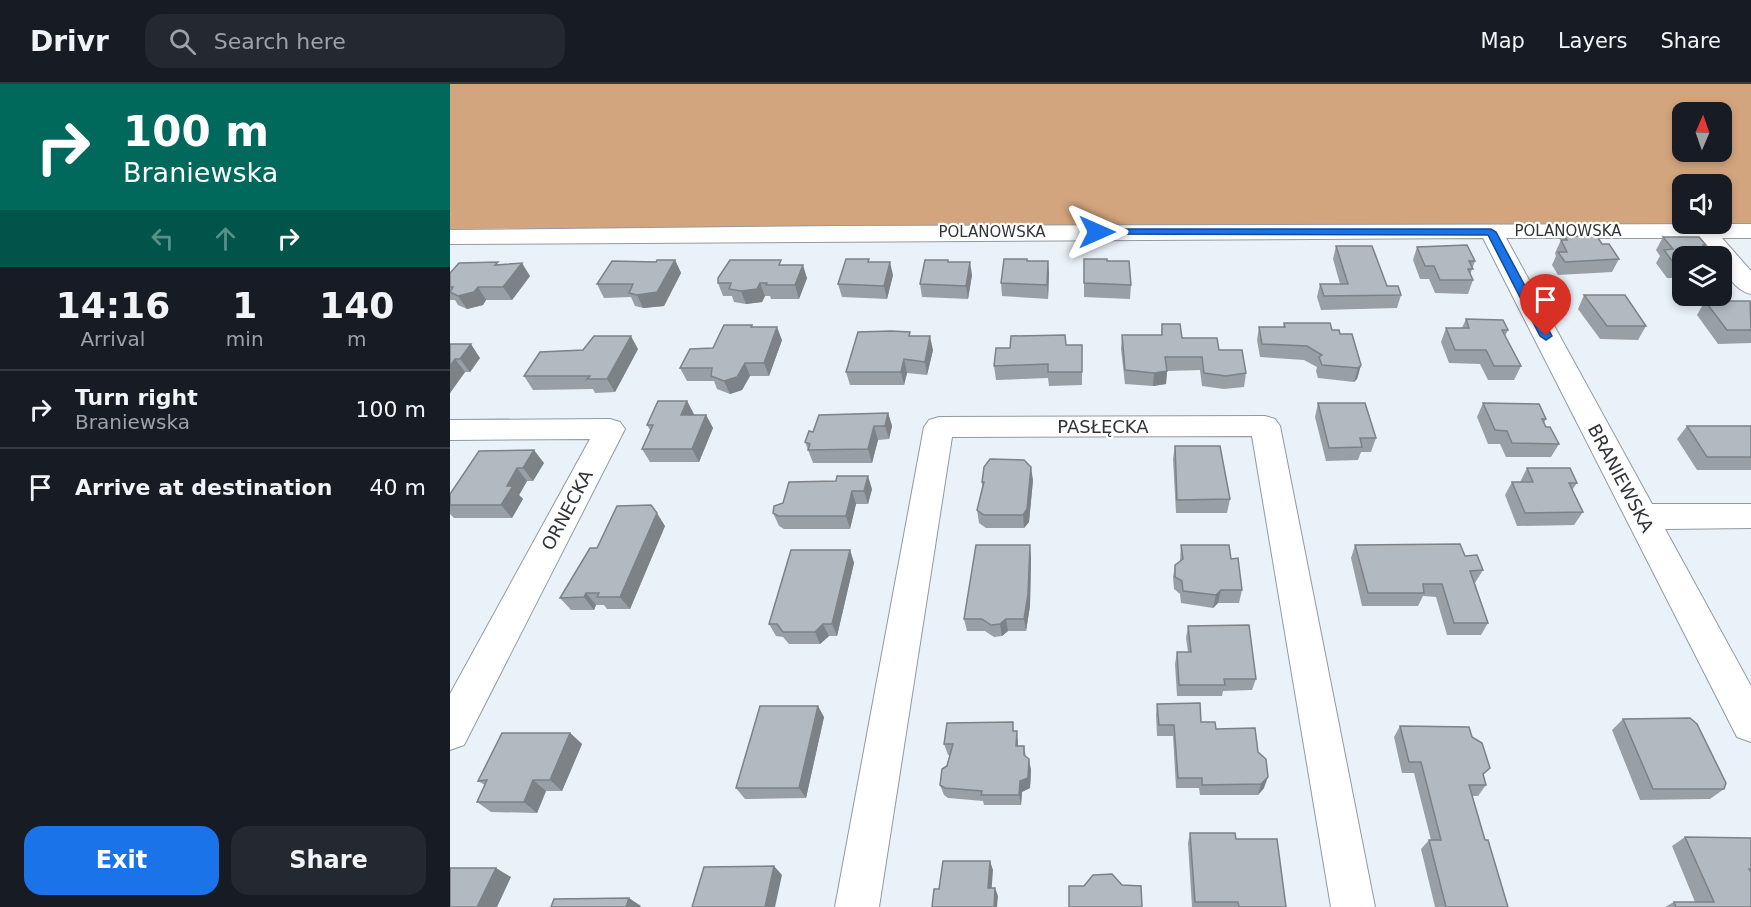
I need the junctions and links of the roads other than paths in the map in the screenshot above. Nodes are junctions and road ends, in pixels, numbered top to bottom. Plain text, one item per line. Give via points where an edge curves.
1 (1672, 231) edge
2 (1732, 231) edge
3 (1751, 231) edge
4 (1491, 232) junction
5 (1707, 234) edge
6 (450, 237) edge
7 (1751, 287) edge
8 (450, 430) edge
9 (1751, 516) edge
10 (1641, 517) junction
11 (1751, 724) edge
12 (450, 732) edge
13 (857, 907) edge
14 (1353, 907) edge

1 - 4 street, POLANOWSKA
2 - 3 street, POLANOWSKA
4 - 6 street, POLANOWSKA
4 - 10 street, BRANIEWSKA
5 - 7 street
8 - 12 street, ORNECKA via 610,429
9 - 10 street
10 - 11 street, BRANIEWSKA
13 - 14 street, PASŁĘCKA via 939,427 1254,426 1265,426

